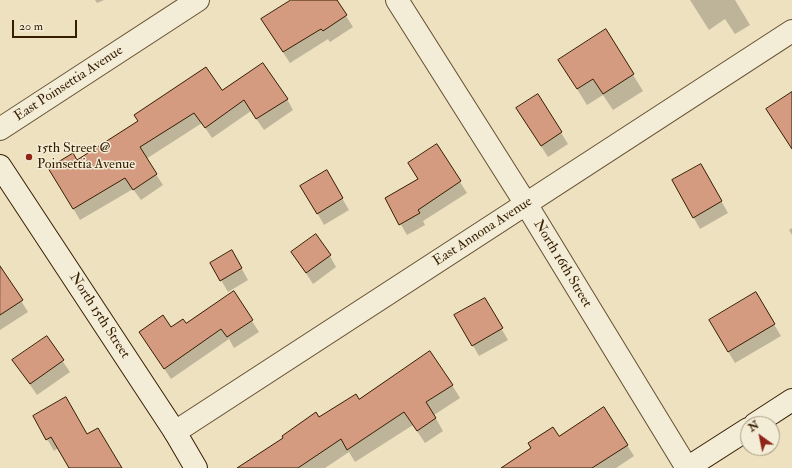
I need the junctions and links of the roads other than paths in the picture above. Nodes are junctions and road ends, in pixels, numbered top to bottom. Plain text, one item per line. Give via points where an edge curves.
1 (198, 0) edge
2 (397, 0) edge
3 (792, 32) edge
4 (0, 129) edge
5 (0, 166) edge
6 (526, 204) junction
7 (792, 400) edge
8 (767, 416) edge
9 (175, 432) junction
10 (740, 434) edge
11 (196, 468) edge
12 (687, 468) edge

1 - 4 street, East Poinsettia Avenue
2 - 6 street, North 16th Street
3 - 6 street, East Annona Avenue
5 - 9 street, North 15th Street
6 - 9 street, East Annona Avenue
6 - 12 street, North 16th Street
7 - 8 street
9 - 11 street, North 15th Street
10 - 12 street

